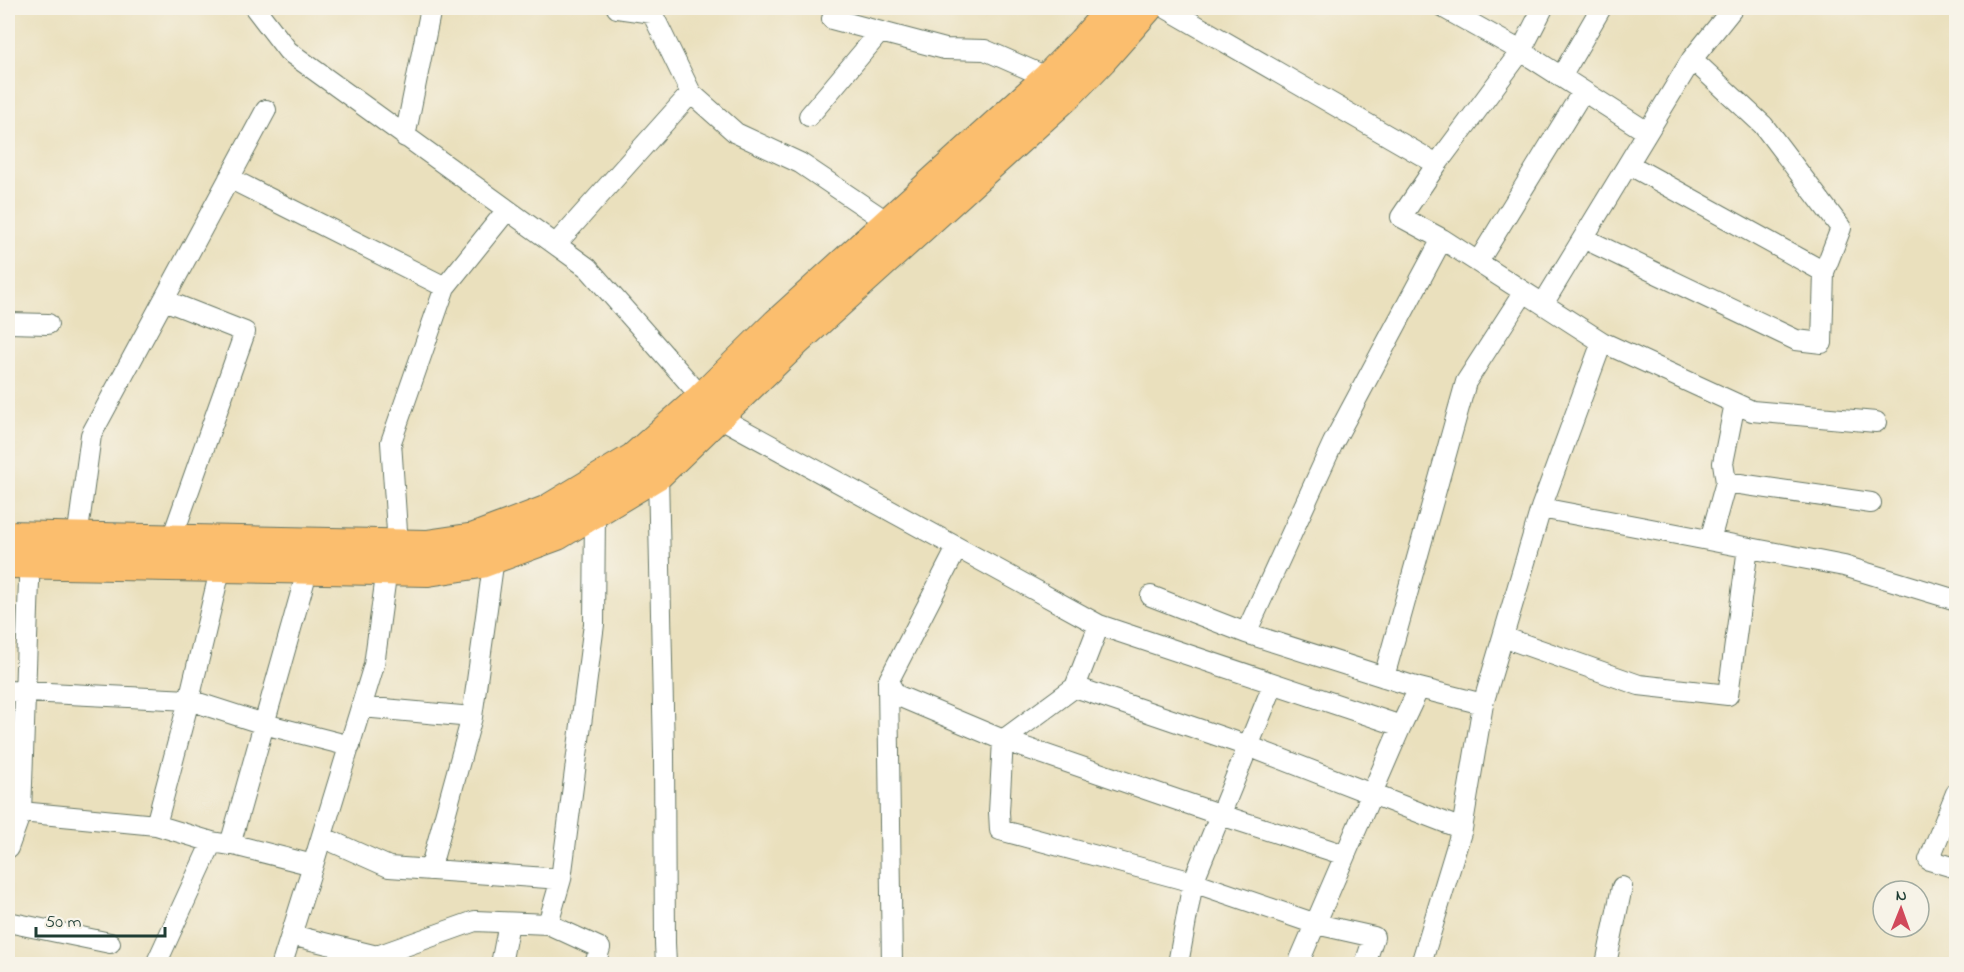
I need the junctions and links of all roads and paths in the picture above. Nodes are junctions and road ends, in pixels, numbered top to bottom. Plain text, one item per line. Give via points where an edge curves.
1 (255, 8) edge
2 (431, 8) edge
3 (617, 8) edge
4 (1114, 8) edge
5 (1146, 8) edge
6 (1166, 8) edge
7 (1444, 8) edge
8 (1543, 8) edge
9 (1601, 8) edge
10 (1733, 8) edge
11 (653, 10) edge
12 (832, 19) dead end
13 (880, 32) junction
14 (1521, 51) junction
15 (1692, 59) junction
16 (1561, 77) junction
17 (1049, 78) junction
18 (1582, 91) junction
19 (691, 93) junction
20 (266, 110) dead end
21 (809, 116) dead end
22 (1647, 132) junction
23 (405, 136) junction
24 (1437, 164) junction
25 (1628, 164) junction
26 (229, 178) junction
27 (507, 210) junction
28 (889, 224) junction
29 (1583, 238) junction
30 (1442, 239) junction
31 (556, 244) junction
32 (1478, 262) junction
33 (1824, 272) junction
34 (445, 287) junction
35 (1524, 292) junction
36 (164, 300) junction
37 (1543, 304) junction
38 (8, 322) edge
39 (48, 324) dead end
40 (787, 333) junction
41 (1602, 342) junction
42 (1735, 403) junction
43 (710, 408) junction
44 (1876, 422) dead end
45 (658, 473) junction
46 (1726, 482) junction
47 (1871, 502) dead end
48 (1541, 508) junction
49 (595, 511) junction
50 (77, 538) junction
51 (1710, 540) junction
52 (171, 541) junction
53 (957, 548) junction
54 (1748, 548) junction
55 (19, 550) edge
56 (392, 554) junction
57 (494, 558) junction
58 (221, 566) junction
59 (308, 568) junction
60 (1151, 596) dead end
61 (1956, 600) edge
62 (1099, 625) junction
63 (1246, 633) junction
64 (1503, 637) junction
65 (1384, 677) junction
66 (888, 682) junction
67 (1273, 685) junction
68 (1075, 687) junction
69 (1419, 688) junction
70 (16, 691) edge
71 (189, 700) junction
72 (1483, 704) junction
73 (362, 707) junction
74 (472, 717) junction
75 (264, 724) junction
76 (1401, 726) junction
77 (1003, 740) junction
78 (350, 746) junction
79 (1248, 746) junction
80 (1372, 793) junction
81 (1956, 793) edge
82 (16, 807) edge
83 (1221, 815) junction
84 (156, 825) junction
85 (1462, 830) junction
86 (322, 837) junction
87 (221, 843) junction
88 (8, 848) edge
89 (1346, 855) junction
90 (313, 865) junction
91 (1956, 867) edge
92 (430, 870) junction
93 (561, 879) junction
94 (1194, 882) junction
95 (1622, 887) dead end
96 (8, 922) edge
97 (509, 923) junction
98 (548, 924) junction
99 (1316, 924) junction
100 (291, 934) junction
101 (110, 943) dead end
102 (156, 964) edge
103 (282, 964) edge
104 (501, 964) edge
105 (595, 964) edge
106 (666, 964) edge
107 (892, 964) edge
108 (1178, 964) edge
109 (1298, 964) edge
110 (1365, 964) edge
111 (1421, 964) edge
112 (1606, 964) edge

1 - 23 street via 288,51
2 - 23 street
3 - 11 street
4 - 17 main road
5 - 40 main road via 1066,95
6 - 24 street
7 - 14 street
8 - 14 street
9 - 16 street
10 - 15 street
11 - 19 street
12 - 13 street
13 - 17 street via 945,49 985,50
13 - 21 street
14 - 16 street
14 - 24 street
15 - 22 street
15 - 33 street via 1763,125 1841,228
16 - 18 street
17 - 28 main road
18 - 22 street
18 - 32 street
19 - 28 street via 736,133 800,163
19 - 31 street
20 - 26 street
22 - 25 street
23 - 27 street
24 - 30 street via 1401,217
25 - 29 street
25 - 33 street
26 - 34 street
26 - 36 street
27 - 31 street
27 - 34 street
28 - 40 main road
29 - 33 street via 1796,340 1812,343 1822,343
29 - 37 street
30 - 32 street
30 - 63 street via 1333,444
31 - 43 street via 588,268
32 - 35 street
34 - 56 street via 391,442
35 - 37 street
35 - 65 street via 1466,382
36 - 50 street via 91,435
36 - 52 street via 245,332
37 - 41 street
38 - 39 street
40 - 43 main road
41 - 42 street
41 - 48 street
42 - 44 street via 1752,411
42 - 46 street via 1724,463
43 - 45 main road
43 - 53 street
43 - 56 main road via 546,513 475,539
45 - 49 main road
45 - 106 street
46 - 47 street
46 - 51 street
48 - 51 street
48 - 64 street
49 - 57 main road via 556,534
49 - 93 street via 594,624
50 - 52 main road
50 - 55 main road
51 - 54 street
52 - 56 main road
53 - 62 street
53 - 66 street
54 - 61 street via 1844,566
54 - 64 street via 1728,695 1639,685
55 - 58 main road
55 - 70 street
56 - 57 main road via 429,570
56 - 59 main road
56 - 73 street via 374,665
57 - 74 street
58 - 59 main road
58 - 71 street
59 - 75 street
60 - 63 street
62 - 67 street
62 - 68 street
63 - 65 street
64 - 72 street
65 - 69 street
66 - 77 street via 896,695
66 - 107 street
67 - 76 street
67 - 79 street
68 - 77 street
68 - 79 street
69 - 72 street
69 - 76 street
70 - 71 street
70 - 82 street
71 - 75 street
71 - 84 street
72 - 85 street
73 - 74 street
73 - 78 street
74 - 92 street
75 - 78 street
75 - 87 street
76 - 80 street
77 - 83 street
77 - 94 street via 1000,830
78 - 86 street
79 - 80 street
79 - 83 street
80 - 85 street
80 - 89 street
81 - 91 street via 1929,860
82 - 84 street
82 - 88 street
83 - 89 street
83 - 94 street
84 - 87 street
85 - 111 street
86 - 90 street
86 - 92 street via 389,867
87 - 90 street
87 - 102 street
89 - 99 street
90 - 100 street
92 - 93 street
93 - 98 street
94 - 99 street
94 - 108 street
95 - 112 street
96 - 101 street
97 - 98 street
97 - 100 street via 475,921 377,956
97 - 104 street
98 - 105 street via 600,948
99 - 109 street
99 - 110 street via 1374,937
100 - 103 street

